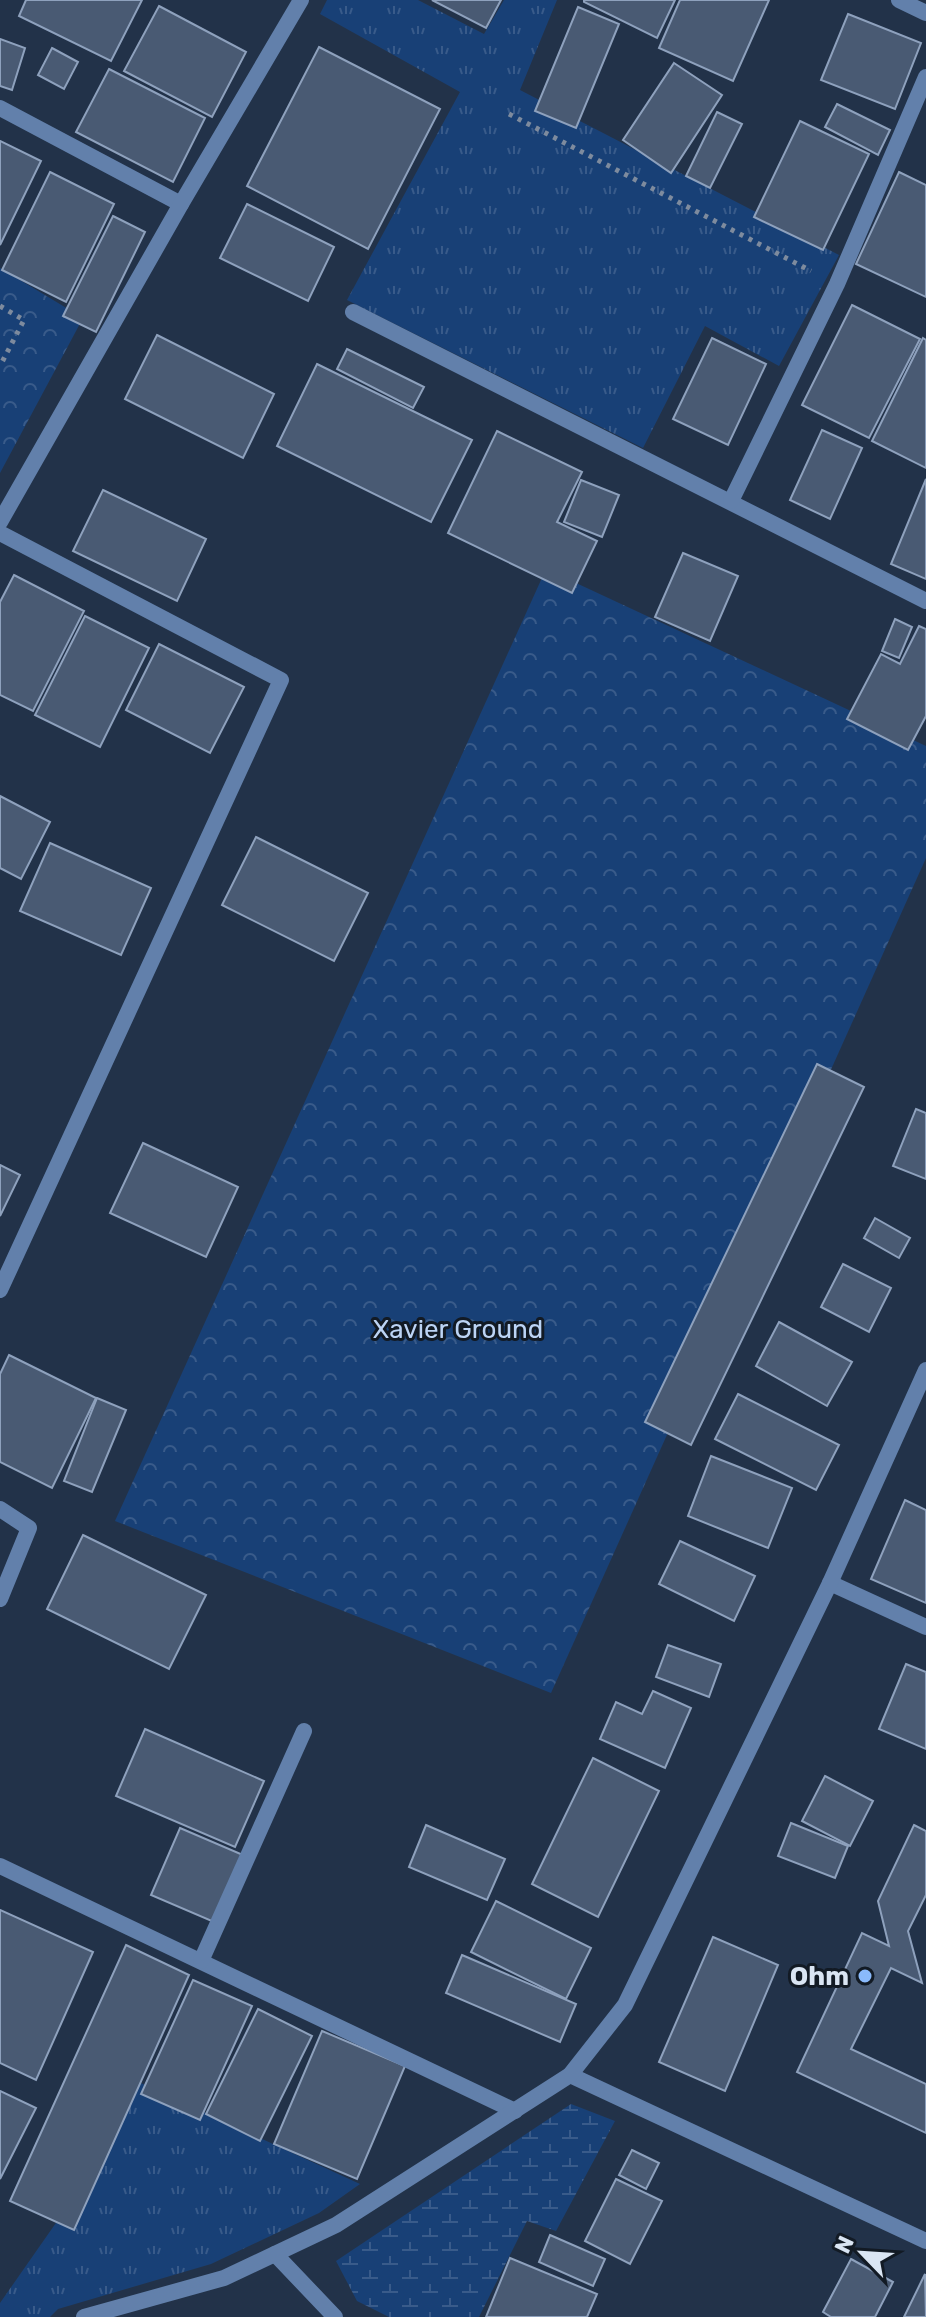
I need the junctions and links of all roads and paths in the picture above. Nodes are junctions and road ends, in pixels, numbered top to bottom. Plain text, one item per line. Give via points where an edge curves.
1 (301, 0) edge
2 (899, 0) edge
3 (926, 13) edge
4 (926, 77) edge
5 (0, 108) edge
6 (509, 114) dead end
7 (181, 204) junction
8 (837, 284) junction
9 (0, 306) edge
10 (353, 312) dead end
11 (0, 366) edge
12 (731, 501) junction
13 (0, 523) edge
14 (926, 601) edge
15 (0, 1290) edge
16 (926, 1370) edge
17 (0, 1509) edge
18 (830, 1583) junction
19 (0, 1599) edge
20 (926, 1627) edge
21 (304, 1731) dead end
22 (0, 1866) edge
23 (201, 1961) junction
24 (570, 2075) junction
25 (515, 2111) junction
26 (926, 2241) edge
27 (275, 2254) junction
28 (84, 2317) edge
29 (335, 2317) edge

1 - 7 street
2 - 3 street
4 - 8 street
5 - 7 street
6 - 8 path
7 - 13 street
8 - 12 street
9 - 11 path via 24,320
10 - 12 street
12 - 14 street
13 - 15 street via 281,680
16 - 18 street
17 - 19 street via 29,1528
18 - 20 street
18 - 24 street via 625,2005
21 - 23 street
22 - 23 street
23 - 25 street
24 - 25 street
24 - 26 street
25 - 27 street via 336,2225
27 - 28 street via 224,2278
27 - 29 street

